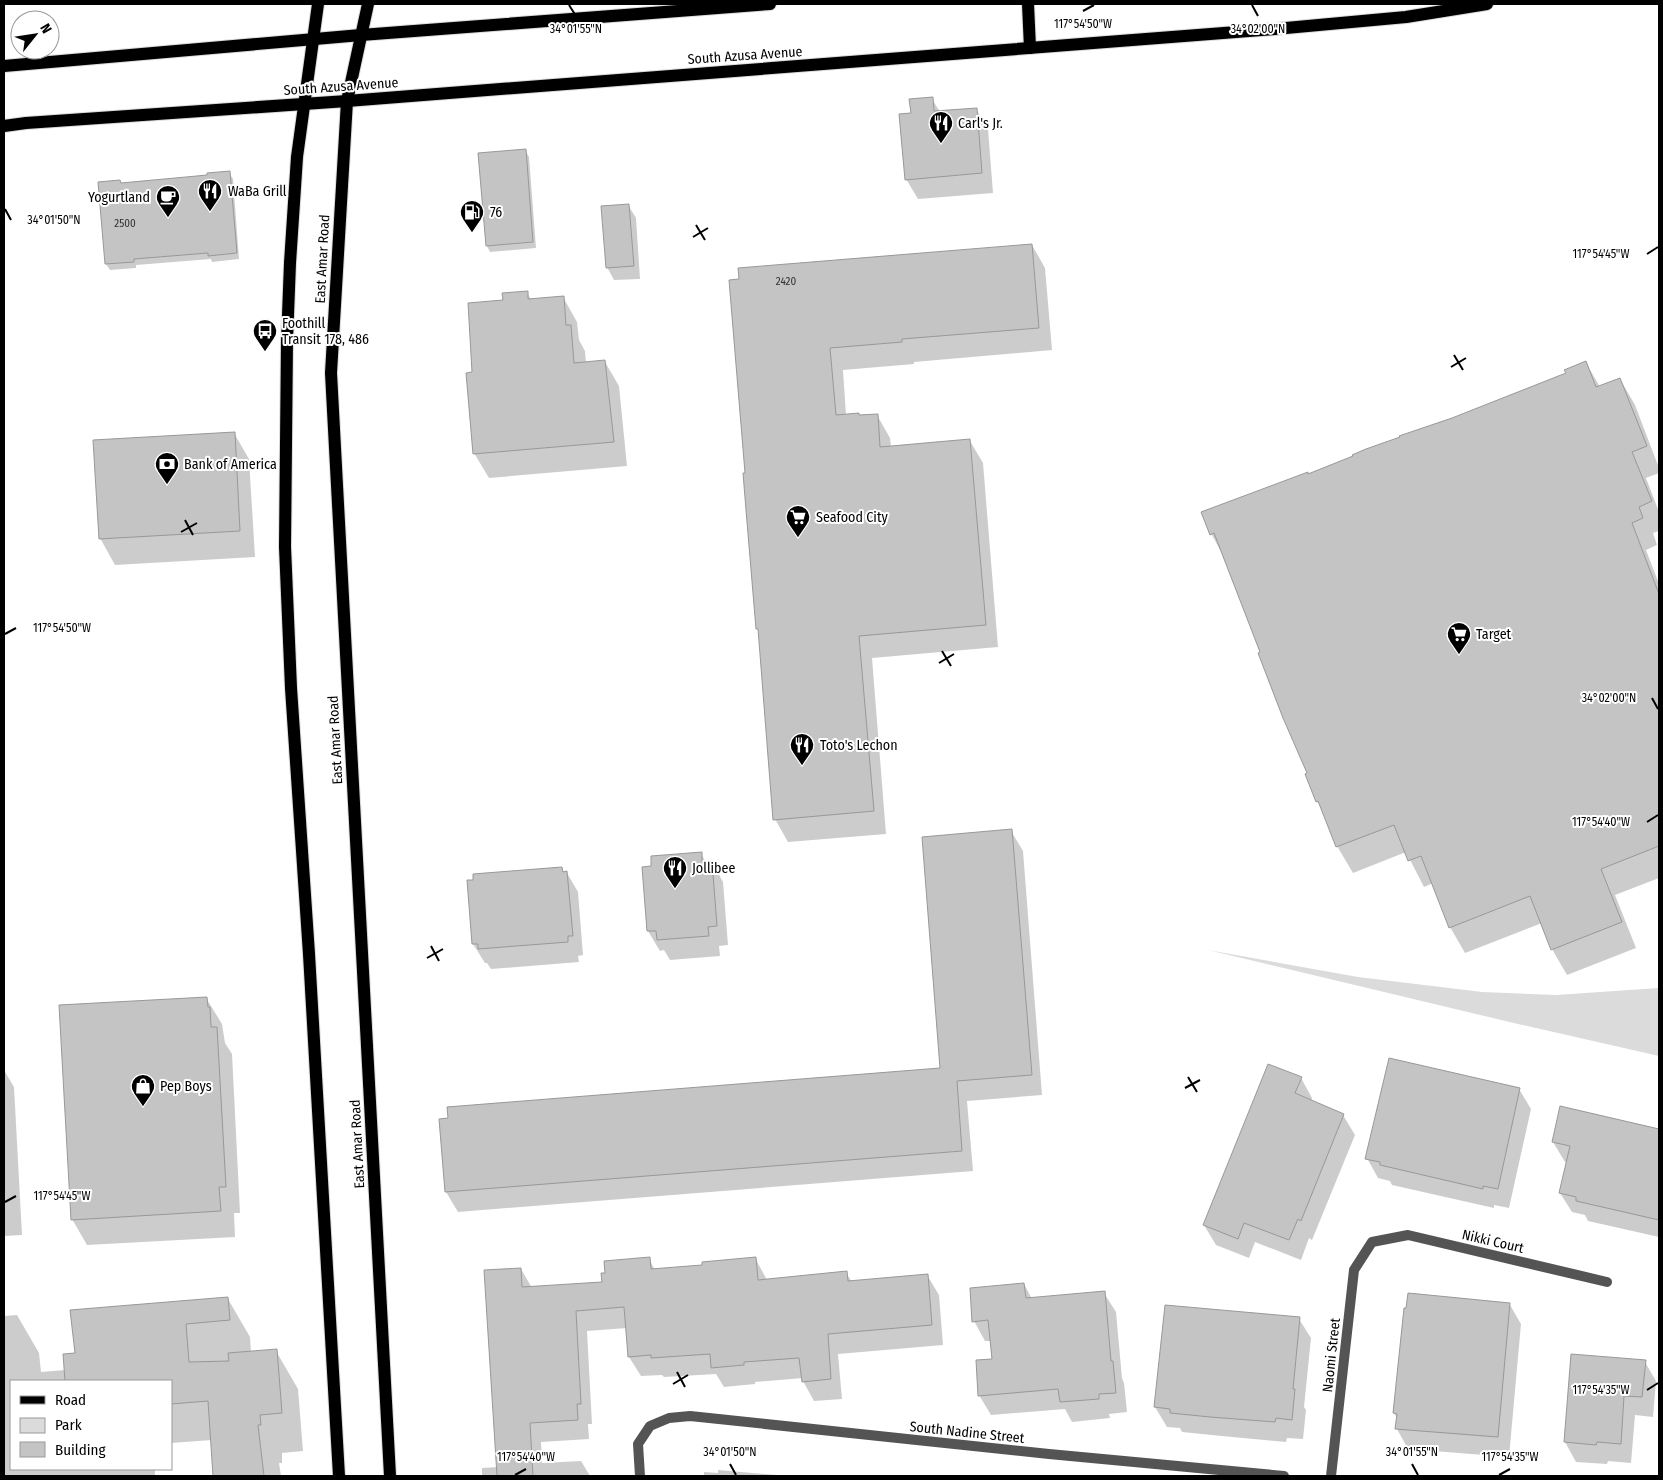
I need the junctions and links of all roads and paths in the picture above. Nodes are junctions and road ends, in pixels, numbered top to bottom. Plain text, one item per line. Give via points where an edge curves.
1 (318, 4) edge
2 (368, 4) edge
3 (770, 4) edge
4 (1028, 4) edge
5 (1486, 4) edge
6 (361, 35) junction
7 (313, 39) junction
8 (1030, 48) junction
9 (4, 66) edge
10 (347, 101) junction
11 (304, 104) junction
12 (4, 126) edge
13 (1372, 1242) joint
14 (1607, 1282) dead end
15 (338, 1476) edge
16 (390, 1476) edge
17 (640, 1476) edge
18 (1284, 1476) edge
19 (1331, 1476) edge

1 - 7 main road
2 - 6 main road, East Amar Road
3 - 6 main road
4 - 8 main road
5 - 8 main road, South Azusa Avenue via 1406,17
6 - 7 main road
6 - 10 main road, East Amar Road
7 - 9 main road
7 - 11 main road
8 - 10 main road, South Azusa Avenue
10 - 11 main road, South Azusa Avenue
10 - 16 main road, East Amar Road via 331,373
11 - 12 main road, South Azusa Avenue
11 - 15 main road via 297,157 288,322 286,547 291,688
13 - 14 street, Nikki Court via 1408,1235
13 - 19 street, Naomi Street via 1354,1270
17 - 18 street, South Nadine Street via 638,1444 650,1426 669,1418 690,1416

